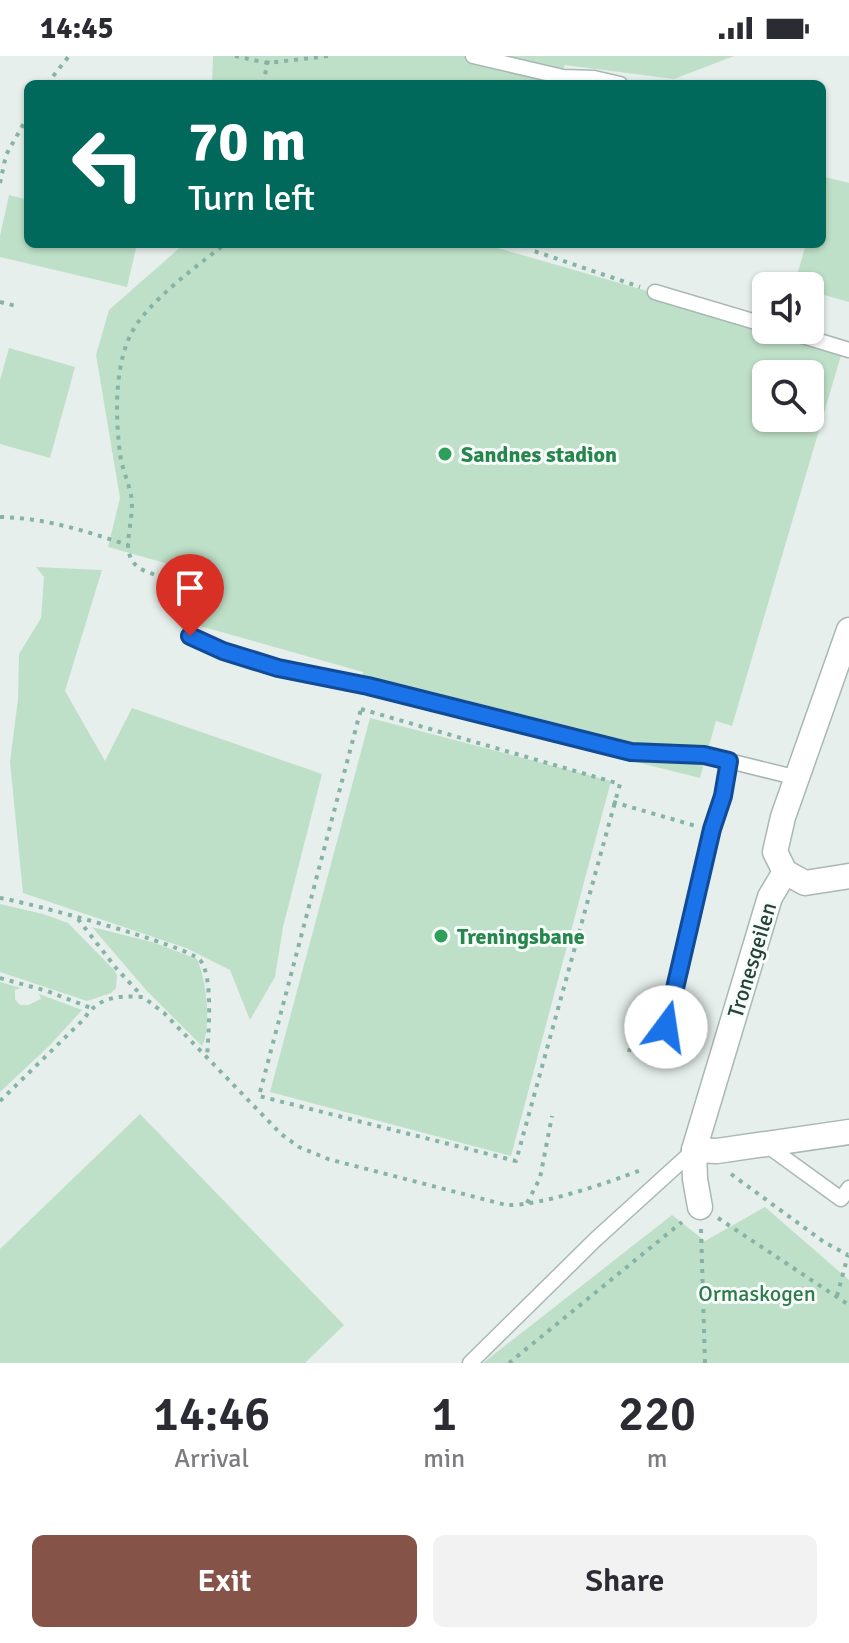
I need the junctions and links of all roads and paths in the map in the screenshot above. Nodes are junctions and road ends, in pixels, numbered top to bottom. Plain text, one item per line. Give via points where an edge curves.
1 (69, 56) edge
2 (235, 56) edge
3 (269, 56) edge
4 (329, 56) edge
5 (473, 56) edge
6 (267, 63) junction
7 (50, 80) edge
8 (264, 80) edge
9 (557, 80) edge
10 (572, 80) edge
11 (603, 80) edge
12 (24, 123) edge
13 (0, 183) edge
14 (220, 248) edge
15 (531, 248) edge
16 (655, 292) joint
17 (0, 302) edge
18 (16, 306) dead end
19 (752, 321) edge
20 (824, 342) edge
21 (849, 350) edge
22 (0, 517) edge
23 (128, 545) junction
24 (849, 630) edge
25 (190, 636) joint
26 (729, 761) junction
27 (798, 778) junction
28 (613, 802) junction
29 (712, 829) junction
30 (785, 872) junction
31 (849, 876) edge
32 (0, 898) edge
33 (76, 916) junction
34 (0, 978) edge
35 (143, 997) junction
36 (91, 1008) junction
37 (637, 1018) dead end
38 (666, 1027) dead end
39 (629, 1052) dead end
40 (207, 1058) junction
41 (259, 1096) junction
42 (0, 1101) edge
43 (255, 1109) junction
44 (552, 1116) dead end
45 (849, 1132) edge
46 (763, 1143) junction
47 (694, 1150) junction
48 (653, 1166) dead end
49 (728, 1172) dead end
50 (849, 1188) edge
51 (527, 1203) junction
52 (700, 1207) junction
53 (848, 1254) edge
54 (837, 1296) junction
55 (849, 1305) edge
56 (470, 1363) edge
57 (509, 1363) edge
58 (705, 1363) edge

1 - 7 path
2 - 6 path
3 - 6 path
4 - 6 path
5 - 9 lane
6 - 8 path
10 - 11 lane
12 - 13 path via 6,155
14 - 23 path via 140,318 128,341 118,407 121,455 132,499
15 - 16 path
16 - 19 lane
17 - 18 path
20 - 21 lane
22 - 23 path via 61,523
23 - 25 path via 130,559 139,568 175,584 183,594
24 - 27 street
25 - 26 lane via 278,668 631,752
26 - 27 lane
26 - 29 lane
27 - 30 street via 775,852
28 - 29 path
28 - 41 path via 516,1161
28 - 41 path via 620,784 361,709
29 - 38 lane
30 - 31 street via 805,883
30 - 47 street, Tronesgeilen via 770,897
32 - 33 path
33 - 35 path
33 - 40 path via 200,959 208,994
34 - 36 path
35 - 36 path via 119,996
35 - 40 path
36 - 42 path
37 - 39 path
40 - 43 path
41 - 43 path
43 - 51 path via 299,1147 328,1159 506,1205
44 - 51 path via 540,1178
45 - 46 street
46 - 47 street
46 - 50 lane via 841,1199
47 - 52 street, Tronesgeilen
47 - 56 lane
48 - 51 path
49 - 53 path
52 - 54 path
52 - 57 path
52 - 58 path
53 - 54 path
54 - 55 path

